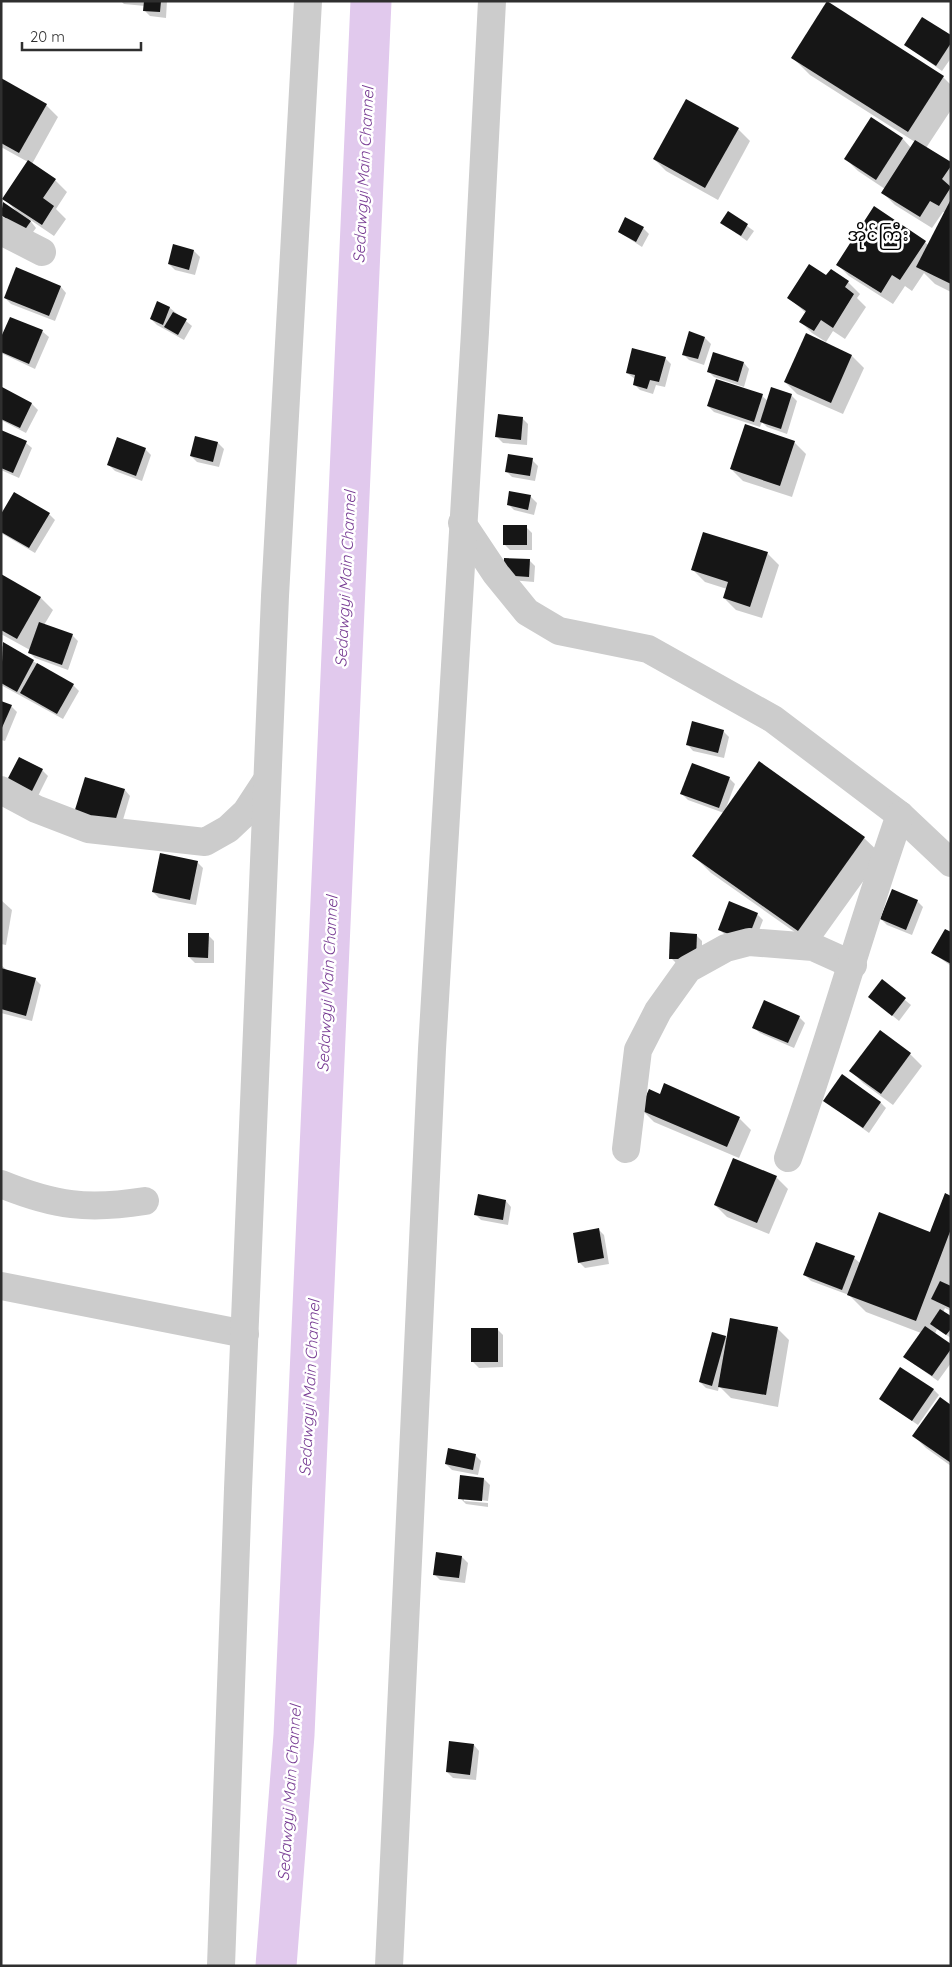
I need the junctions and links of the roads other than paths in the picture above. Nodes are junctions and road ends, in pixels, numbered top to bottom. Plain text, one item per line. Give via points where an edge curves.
1 (308, 1) edge
2 (492, 1) edge
3 (1, 231) edge
4 (42, 252) dead end
5 (462, 523) junction
6 (268, 779) junction
7 (1, 790) edge
8 (900, 815) junction
9 (951, 863) edge
10 (853, 965) junction
11 (626, 1149) dead end
12 (788, 1158) dead end
13 (1, 1184) edge
14 (145, 1201) dead end
15 (1, 1286) edge
16 (245, 1334) junction
17 (221, 1966) edge
18 (389, 1966) edge

1 - 6 street
2 - 5 street
3 - 4 street
5 - 8 street via 496,574 527,612 559,631 648,649 773,719
5 - 18 street via 432,1049
6 - 7 street via 246,812 228,829 205,842 88,829 36,809
6 - 16 street
8 - 9 street
8 - 10 street via 875,886
10 - 11 street via 813,947 749,942 726,948 688,970 658,1011 638,1050
10 - 12 street
13 - 14 street via 71,1206
15 - 16 street
16 - 17 street

